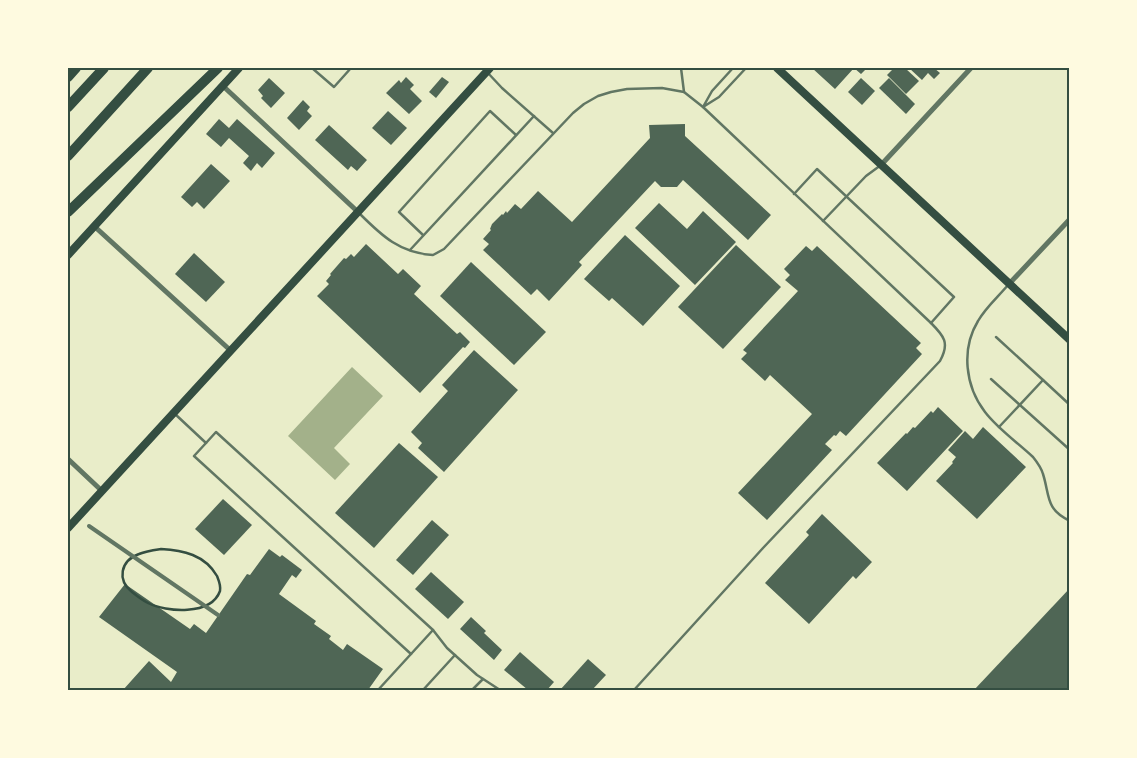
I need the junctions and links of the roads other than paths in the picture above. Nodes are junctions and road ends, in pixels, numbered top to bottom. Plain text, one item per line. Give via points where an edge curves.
1 (76, 68) edge
2 (104, 68) edge
3 (148, 68) edge
4 (218, 68) edge
5 (239, 68) edge
6 (312, 68) edge
7 (350, 68) edge
8 (681, 68) edge
9 (733, 68) edge
10 (746, 68) edge
11 (777, 68) edge
12 (971, 68) edge
13 (486, 69) edge
14 (68, 77) edge
15 (222, 86) junction
16 (684, 92) junction
17 (68, 107) edge
18 (702, 107) junction
19 (534, 116) junction
20 (553, 133) junction
21 (516, 136) junction
22 (68, 156) edge
23 (881, 165) junction
24 (794, 194) junction
25 (846, 196) junction
26 (68, 212) edge
27 (358, 212) junction
28 (1070, 219) edge
29 (823, 221) junction
30 (94, 226) junction
31 (423, 235) junction
32 (410, 250) junction
33 (68, 255) edge
34 (1009, 284) junction
35 (931, 323) junction
36 (996, 337) dead end
37 (1070, 340) edge
38 (230, 350) junction
39 (991, 379) dead end
40 (1043, 380) junction
41 (1020, 405) junction
42 (1070, 405) edge
43 (173, 413) junction
44 (1000, 427) junction
45 (206, 443) junction
46 (1070, 450) edge
47 (68, 459) edge
48 (102, 491) junction
49 (1070, 522) edge
50 (89, 526) dead end
51 (68, 528) edge
52 (218, 615) dead end
53 (433, 630) junction
54 (411, 654) junction
55 (455, 655) junction
56 (483, 679) junction
57 (378, 690) edge
58 (423, 690) edge
59 (472, 690) edge
60 (500, 690) edge
61 (634, 690) edge

1 - 14 highway
2 - 17 highway
3 - 22 highway
4 - 26 highway
5 - 15 main road
6 - 7 lane via 334,88
8 - 16 lane
9 - 18 lane via 712,90
10 - 18 lane via 719,98
11 - 23 main road
12 - 23 street
13 - 19 lane
13 - 27 main road
15 - 27 street
15 - 30 main road
16 - 18 lane
16 - 20 lane via 662,88 611,92 584,104
18 - 24 lane
19 - 20 lane
19 - 21 lane
20 - 32 lane via 444,248 433,255
21 - 31 lane
21 - 31 lane via 490,111 399,212
23 - 25 lane
23 - 34 main road
24 - 25 lane via 818,169
24 - 29 lane
25 - 29 lane
25 - 35 lane via 954,298
27 - 32 lane via 388,241
27 - 38 main road
28 - 34 street
29 - 35 lane
30 - 33 main road
30 - 38 street
31 - 32 lane
34 - 37 main road
34 - 44 lane via 979,319 967,358 971,386 979,404
35 - 61 lane via 945,343 940,361
36 - 40 lane
38 - 43 main road
39 - 41 lane
40 - 41 lane
40 - 42 lane
41 - 44 lane
41 - 46 lane
43 - 45 lane
43 - 48 main road
44 - 49 lane via 1039,465 1050,504
45 - 53 lane via 216,432
45 - 54 lane via 194,456
47 - 48 street
48 - 51 main road
50 - 52 street
53 - 54 lane
53 - 55 lane
54 - 57 lane
55 - 56 lane
55 - 58 lane
56 - 59 lane
56 - 60 lane

